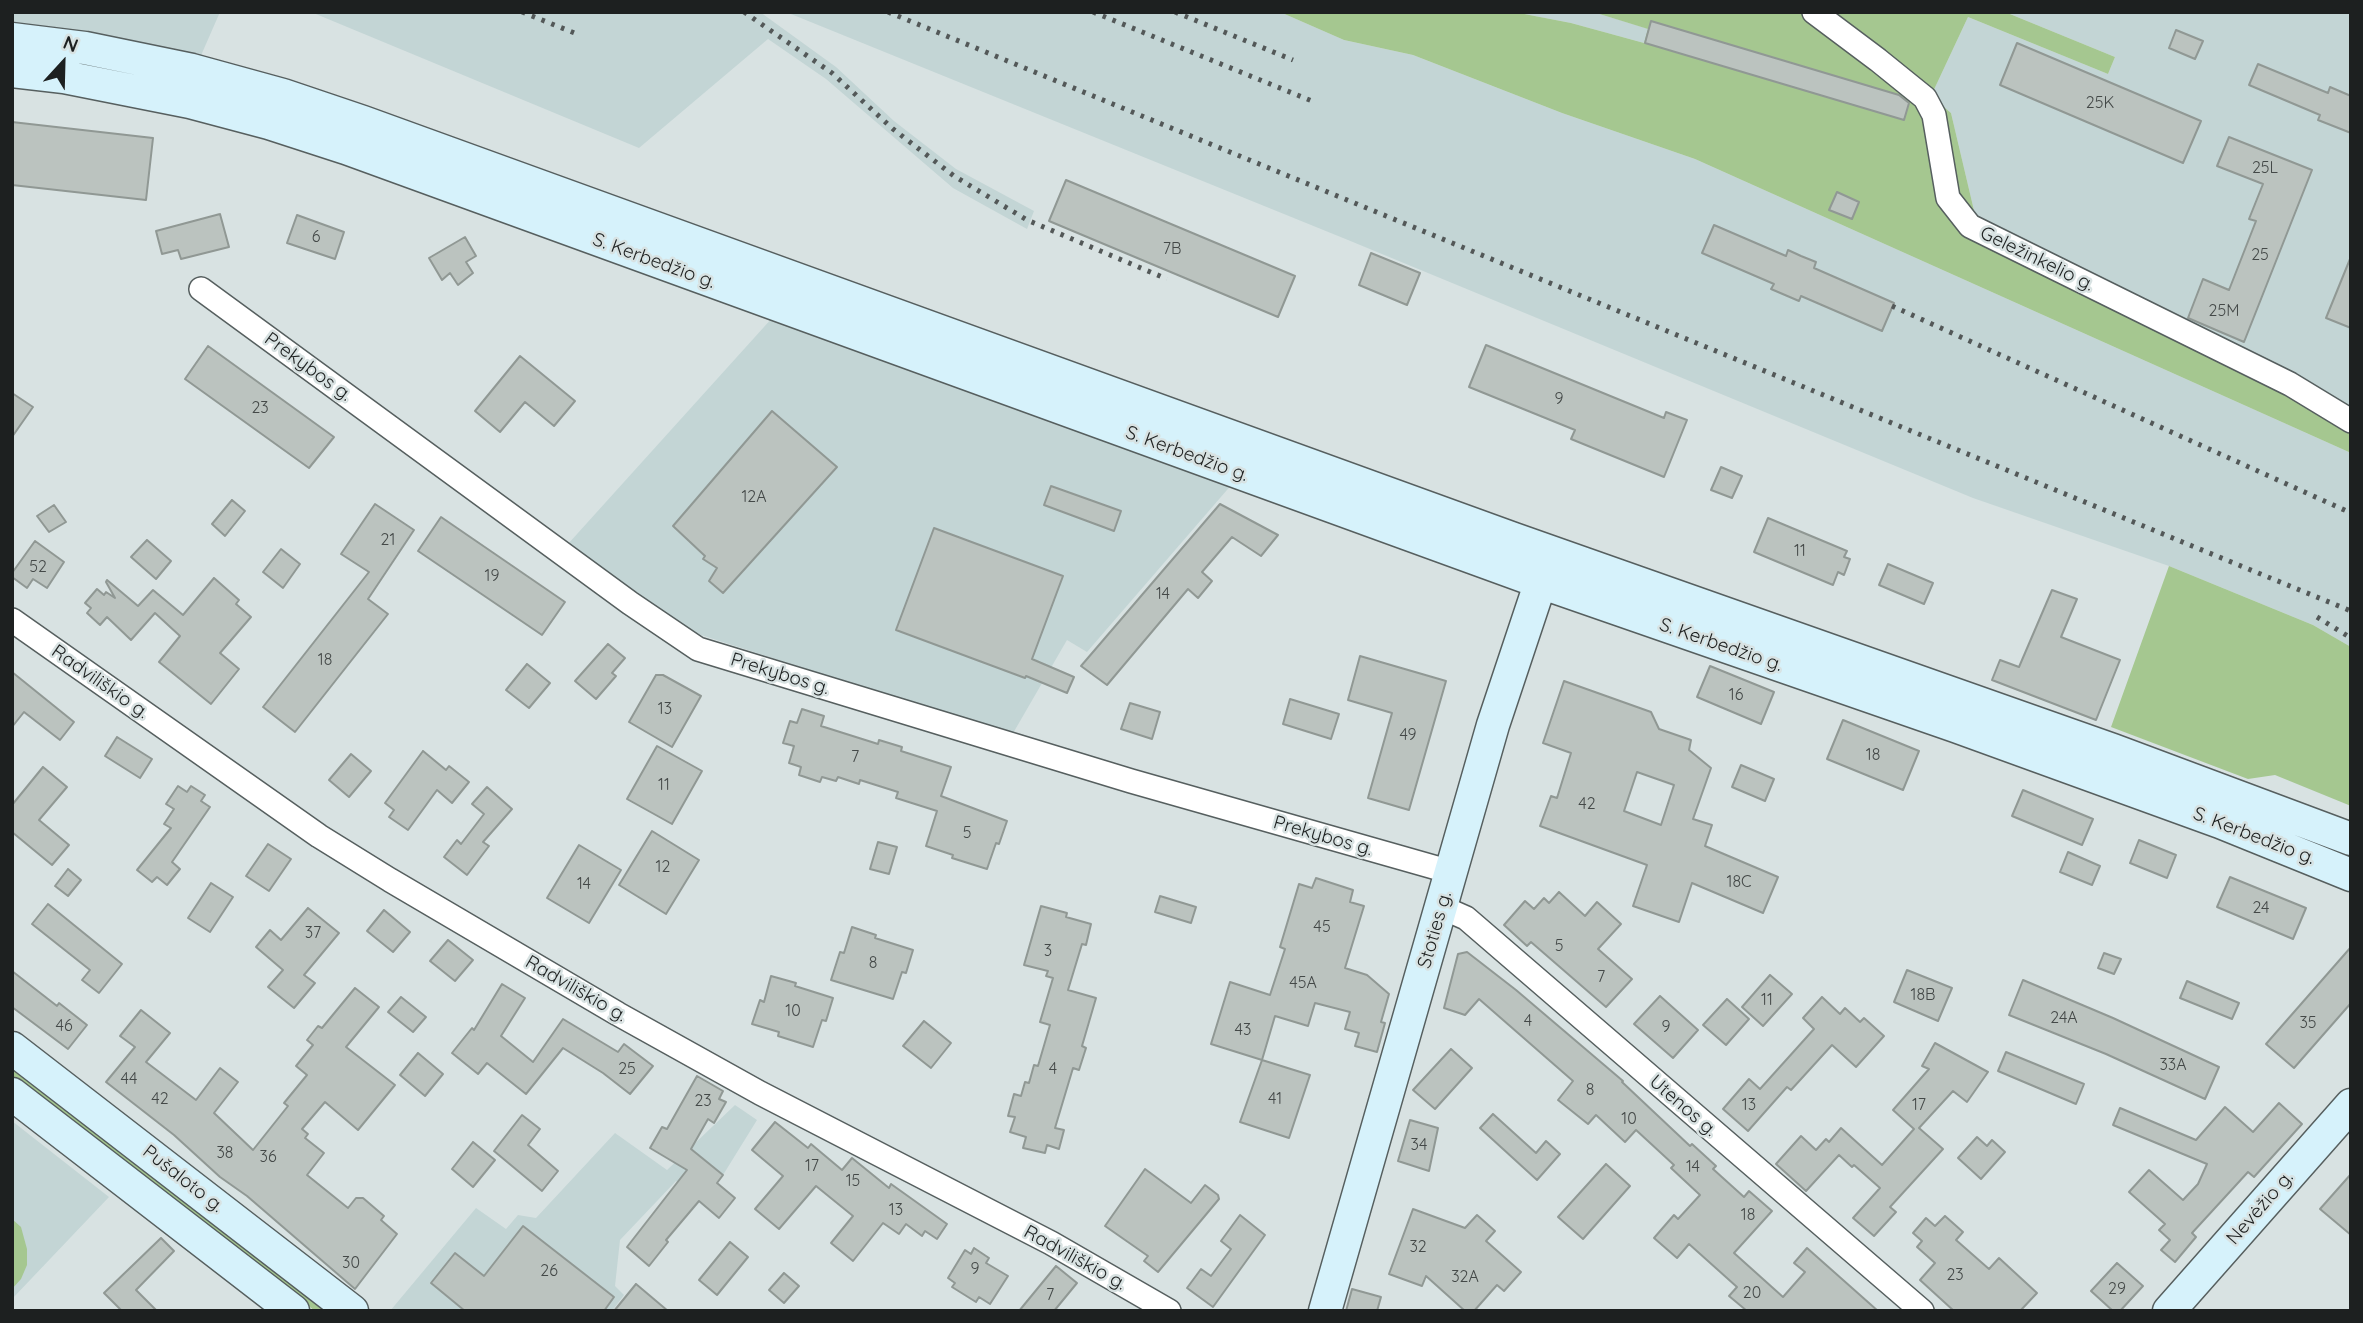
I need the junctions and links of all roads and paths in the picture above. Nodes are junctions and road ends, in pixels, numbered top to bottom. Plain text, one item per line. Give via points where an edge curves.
1 (1814, 12) edge
2 (12, 39) edge
3 (12, 71) edge
4 (698, 243) junction
5 (687, 274) junction
6 (201, 289) dead end
7 (1006, 353) junction
8 (995, 385) junction
9 (2351, 421) edge
10 (1552, 551) junction
11 (1540, 582) junction
12 (12, 620) edge
13 (2351, 839) edge
14 (1451, 872) junction
15 (2351, 875) edge
16 (1441, 907) junction
17 (12, 1048) edge
18 (12, 1094) edge
19 (2351, 1105) edge
20 (293, 1311) edge
21 (352, 1311) edge
22 (1169, 1311) edge
23 (1325, 1311) edge
24 (1922, 1311) edge
25 (2169, 1311) edge

1 - 9 street, Geležinkelio g. via 1924,98 1934,115 1948,198 1970,226 2290,384
2 - 4 main road, S. Kerbedžio g. via 192,69 283,95
3 - 5 main road, S. Kerbedžio g. via 190,102 269,123
4 - 5 main road
4 - 7 main road, S. Kerbedžio g.
5 - 8 main road, S. Kerbedžio g.
6 - 14 street, Prekybos g. via 698,649 1141,784
7 - 8 main road
7 - 10 main road, S. Kerbedžio g.
8 - 11 main road, S. Kerbedžio g.
10 - 11 main road, Stoties g.
10 - 13 main road, S. Kerbedžio g.
11 - 14 main road, Stoties g.
11 - 15 main road, S. Kerbedžio g. via 1955,726
12 - 22 street, Radviliškio g. via 319,836 390,880 760,1093 1051,1243
14 - 16 main road, Stoties g.
16 - 23 main road, Stoties g.
16 - 24 street, Utenos g. via 1466,918
17 - 21 main road, Pušaloto g.
18 - 20 main road, Pušaloto g.
19 - 25 main road, Nevėžio g.

